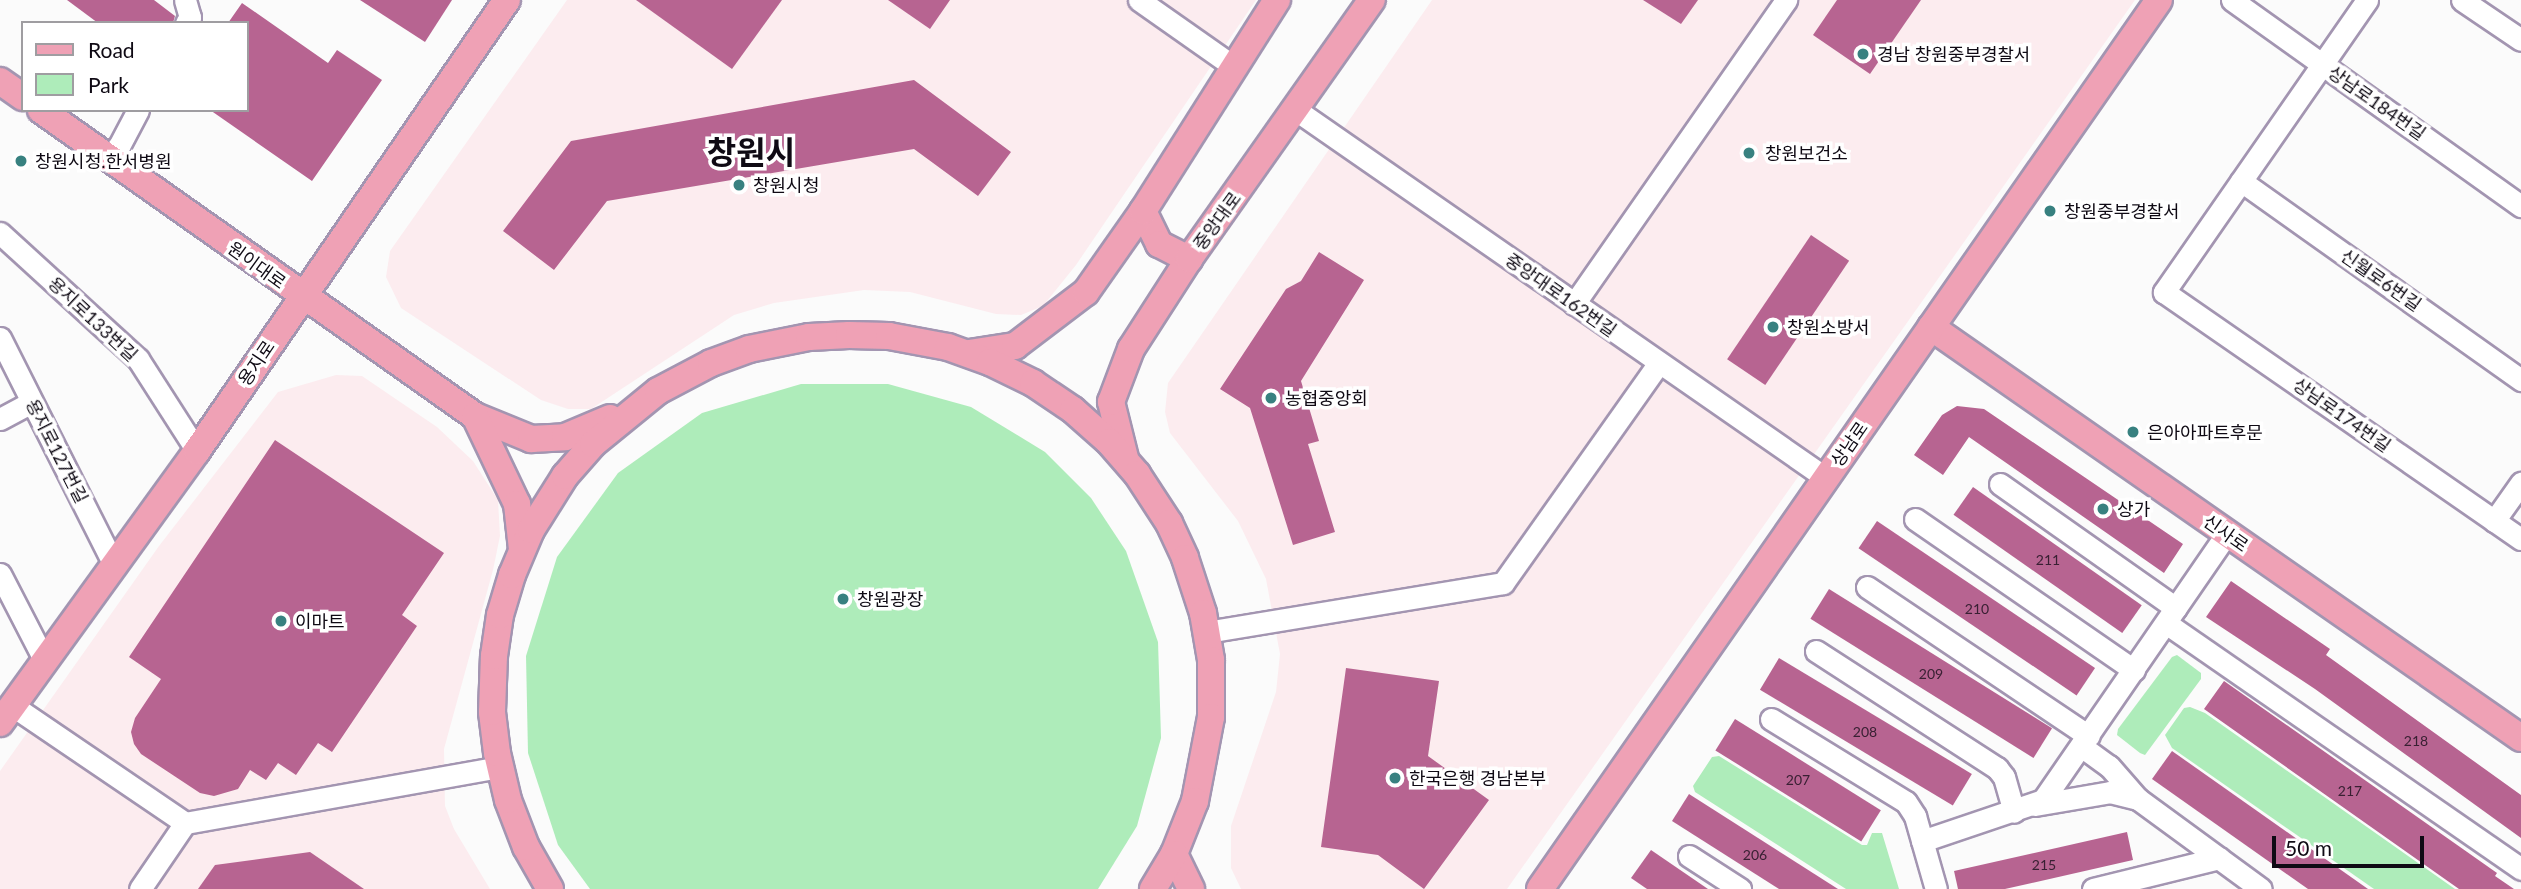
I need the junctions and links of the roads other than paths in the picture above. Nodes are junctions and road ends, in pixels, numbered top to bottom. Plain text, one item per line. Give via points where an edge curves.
1 (507, 0) edge
2 (1139, 0) edge
3 (1277, 0) edge
4 (1372, 0) edge
5 (1786, 0) edge
6 (2159, 0) edge
7 (2232, 0) edge
8 (2367, 0) edge
9 (2462, 0) edge
10 (2521, 40) edge
11 (2323, 64) junction
12 (1233, 66) junction
13 (0, 81) edge
14 (21, 96) edge
15 (1296, 110) junction
16 (44, 112) edge
17 (137, 112) edge
18 (107, 157) junction
19 (2241, 181) junction
20 (2521, 206) edge
21 (1143, 211) junction
22 (0, 233) edge
23 (1189, 259) junction
24 (301, 296) junction
25 (1574, 304) junction
26 (1931, 327) junction
27 (0, 338) edge
28 (968, 354) junction
29 (1659, 363) junction
30 (2521, 380) edge
31 (658, 391) junction
32 (32, 402) junction
33 (475, 416) junction
34 (0, 419) edge
35 (197, 452) junction
36 (1125, 460) junction
37 (1826, 478) junction
38 (2521, 483) edge
39 (2000, 484) dead end
40 (1915, 519) dead end
41 (2494, 521) junction
42 (2227, 533) junction
43 (2521, 539) edge
44 (522, 549) junction
45 (114, 565) junction
46 (0, 574) edge
47 (1867, 587) dead end
48 (2171, 615) junction
49 (1207, 632) junction
50 (1816, 651) dead end
51 (45, 661) junction
52 (2134, 670) junction
53 (6, 714) edge
54 (1772, 719) dead end
55 (2521, 738) edge
56 (2085, 741) junction
57 (499, 767) junction
58 (2138, 799) junction
59 (2024, 808) junction
60 (184, 823) junction
61 (1922, 841) junction
62 (1174, 854) junction
63 (1689, 856) dead end
64 (2219, 858) junction
65 (2521, 869) edge
66 (140, 889) edge
67 (550, 889) edge
68 (1153, 889) edge
69 (1191, 889) edge
70 (1540, 889) edge
71 (1740, 889) edge
72 (1937, 889) edge
73 (2093, 889) edge
74 (2261, 889) edge

1 - 24 main road, 용지로
2 - 12 street
3 - 12 main road
4 - 15 main road, 중앙대로
5 - 25 street
6 - 26 main road, 상남로
7 - 11 street, 상남로184번길
8 - 11 street
9 - 10 street
11 - 19 street
11 - 20 street, 상남로184번길
12 - 21 main road
13 - 14 main road
15 - 23 main road, 중앙대로
15 - 25 street, 중앙대로162번길
16 - 18 main road, 원이대로
17 - 18 street via 119,146
18 - 24 main road, 원이대로
19 - 30 street, 신월로6번길
19 - 41 street, 상남로174번길 via 2164,292
21 - 23 main road via 1159,244
21 - 28 main road via 1086,292 1015,346
22 - 35 street, 용지로133번길 via 138,359
23 - 36 main road, 중앙대로 via 1131,349 1111,402
24 - 33 main road, 원이대로
24 - 35 main road, 용지로
25 - 29 street, 중앙대로162번길
26 - 37 main road, 상남로
26 - 42 main road, 신사로
27 - 32 street, 용지로127번길
28 - 31 main road via 889,336 808,337 730,356
28 - 36 main road via 1054,396
29 - 37 street, 중앙대로162번길
29 - 49 street via 1503,583
31 - 33 main road, 원이대로 via 565,437 531,439
31 - 44 main road via 616,422 578,460 552,494
32 - 34 street
32 - 45 street, 용지로127번길
33 - 44 main road, 원이대로 via 517,504
35 - 45 main road, 용지로
36 - 49 main road via 1178,540
37 - 70 main road, 상남로
38 - 41 street
39 - 48 street
40 - 52 street
41 - 43 street, 상남로174번길
42 - 48 street
42 - 55 main road, 신사로
44 - 57 main road via 504,601 494,656 493,726
45 - 51 main road, 용지로
46 - 51 street
47 - 56 street
48 - 52 street
48 - 65 street
49 - 62 main road via 1212,689 1208,746 1195,801
50 - 59 street via 1997,768
51 - 53 main road, 용지로
52 - 56 street
53 - 60 street
54 - 61 street via 1906,802
56 - 58 street
56 - 59 street via 2052,789
57 - 60 street
57 - 67 main road via 519,831
58 - 59 street via 2110,792
58 - 64 street
59 - 61 street
60 - 66 street
61 - 72 street
62 - 68 main road
62 - 69 main road
63 - 71 street
64 - 73 street
64 - 74 street

